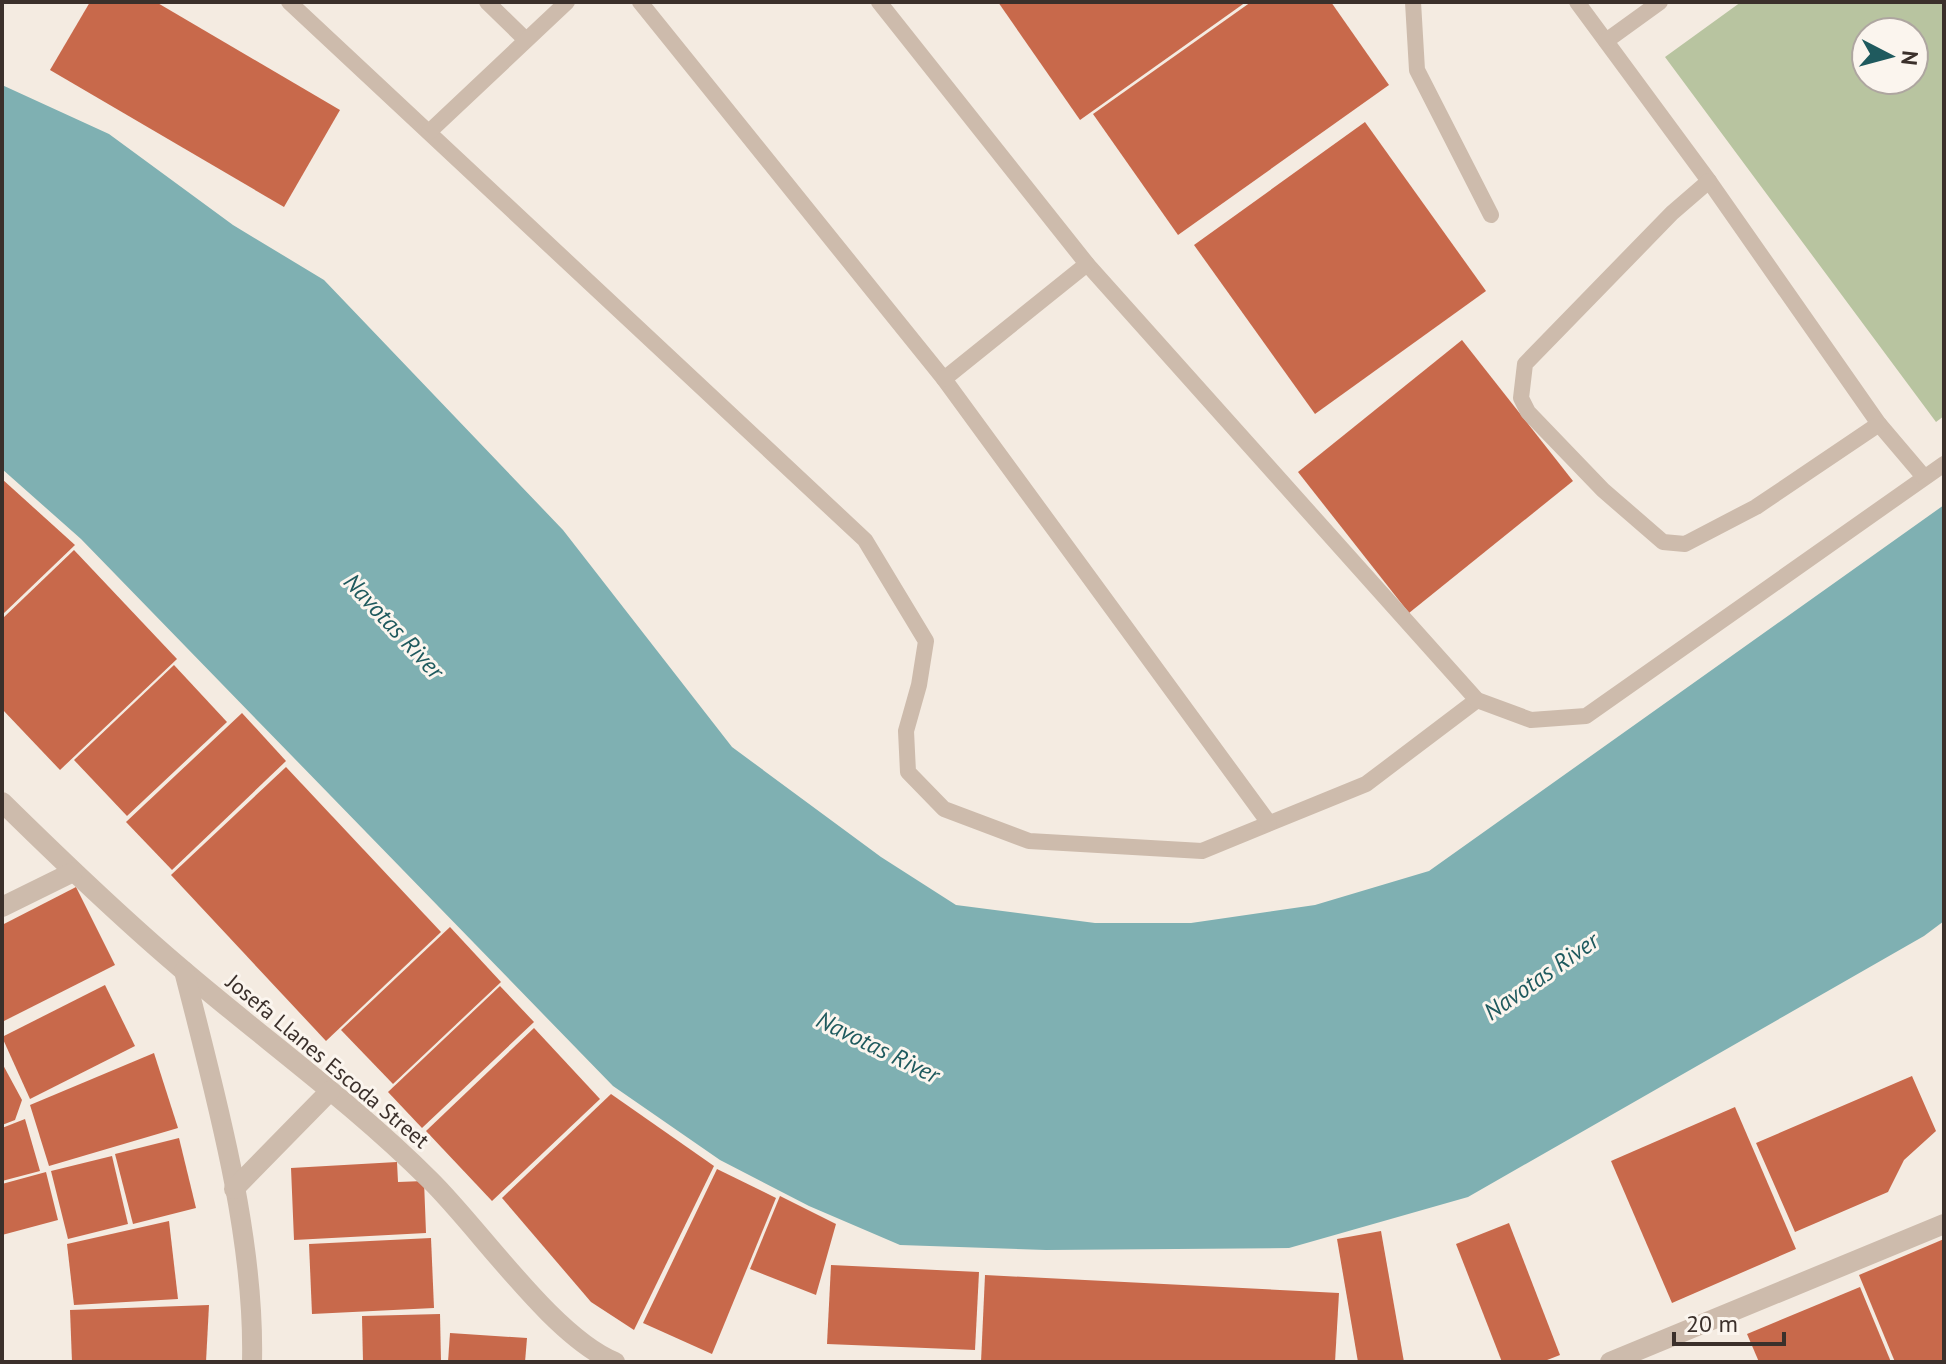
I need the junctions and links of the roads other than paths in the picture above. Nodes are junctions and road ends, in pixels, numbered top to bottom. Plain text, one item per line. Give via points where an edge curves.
1 (289, 2) edge
2 (487, 2) edge
3 (567, 2) edge
4 (640, 2) edge
5 (879, 2) edge
6 (1413, 2) edge
7 (1577, 2) edge
8 (1660, 2) edge
9 (526, 40) junction
10 (1606, 41) junction
11 (429, 132) junction
12 (1709, 181) junction
13 (1491, 215) dead end
14 (1087, 264) junction
15 (944, 379) junction
16 (1879, 424) junction
17 (1944, 464) edge
18 (1924, 477) junction
19 (1477, 700) junction
20 (2, 802) edge
21 (1269, 823) junction
22 (73, 872) junction
23 (2, 907) edge
24 (184, 971) junction
25 (330, 1091) junction
26 (234, 1189) junction
27 (1944, 1224) edge
28 (602, 1359) edge
29 (252, 1362) edge
30 (1610, 1362) edge

1 - 11 lane
2 - 9 lane
3 - 9 lane
4 - 15 lane
5 - 14 lane
6 - 13 lane via 1417,70
7 - 10 lane
8 - 10 lane
9 - 11 lane
10 - 12 lane
11 - 21 lane via 865,540 926,641 906,731 908,772 944,809 1029,841 1202,851
12 - 16 lane
12 - 16 lane via 1525,364 1521,398 1528,412 1603,490 1663,542 1685,544 1756,507
14 - 15 lane
14 - 19 lane
15 - 21 lane
16 - 18 lane
17 - 18 lane
18 - 19 lane via 1586,716 1531,720
19 - 21 lane via 1366,784
20 - 22 street, Josefa Llanes Escoda Street
22 - 23 street
22 - 24 street, Josefa Llanes Escoda Street
24 - 25 street, Josefa Llanes Escoda Street
24 - 26 street
25 - 26 street
25 - 28 street, Josefa Llanes Escoda Street via 430,1180 558,1320
26 - 29 street via 253,1317
27 - 30 street

